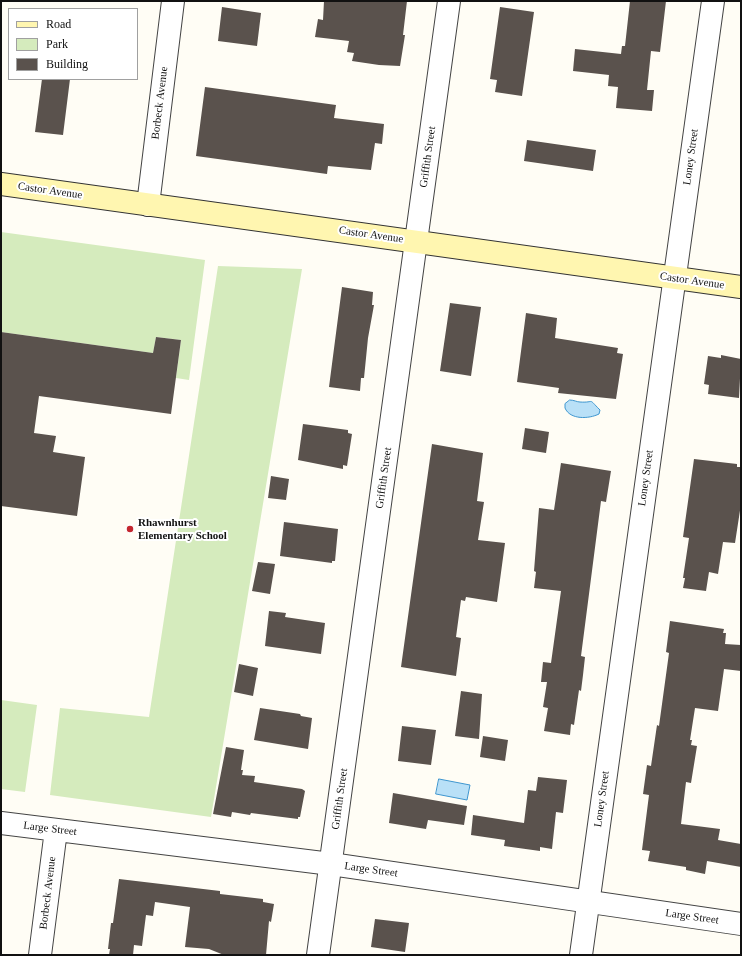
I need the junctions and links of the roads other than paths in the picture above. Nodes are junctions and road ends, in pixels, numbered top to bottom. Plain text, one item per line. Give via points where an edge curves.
1 (174, 1) edge
2 (449, 1) edge
3 (713, 1) edge
4 (1, 184) edge
5 (148, 205) junction
6 (417, 242) junction
7 (674, 278) junction
8 (741, 288) edge
9 (1, 823) edge
10 (56, 830) junction
11 (331, 864) junction
12 (588, 901) junction
13 (741, 924) edge
14 (40, 955) edge
15 (318, 955) edge
16 (581, 955) edge

1 - 5 street, Borbeck Avenue
2 - 6 street, Griffith Street
3 - 7 street, Loney Street
4 - 5 main road, Castor Avenue
5 - 6 main road, Castor Avenue
6 - 7 main road, Castor Avenue
6 - 11 street, Griffith Street
7 - 8 main road, Castor Avenue
7 - 12 street, Loney Street
9 - 10 street, Large Street
10 - 11 street, Large Street
10 - 14 street, Borbeck Avenue
11 - 12 street, Large Street
11 - 15 street, Griffith Street
12 - 13 street, Large Street
12 - 16 street, Loney Street

